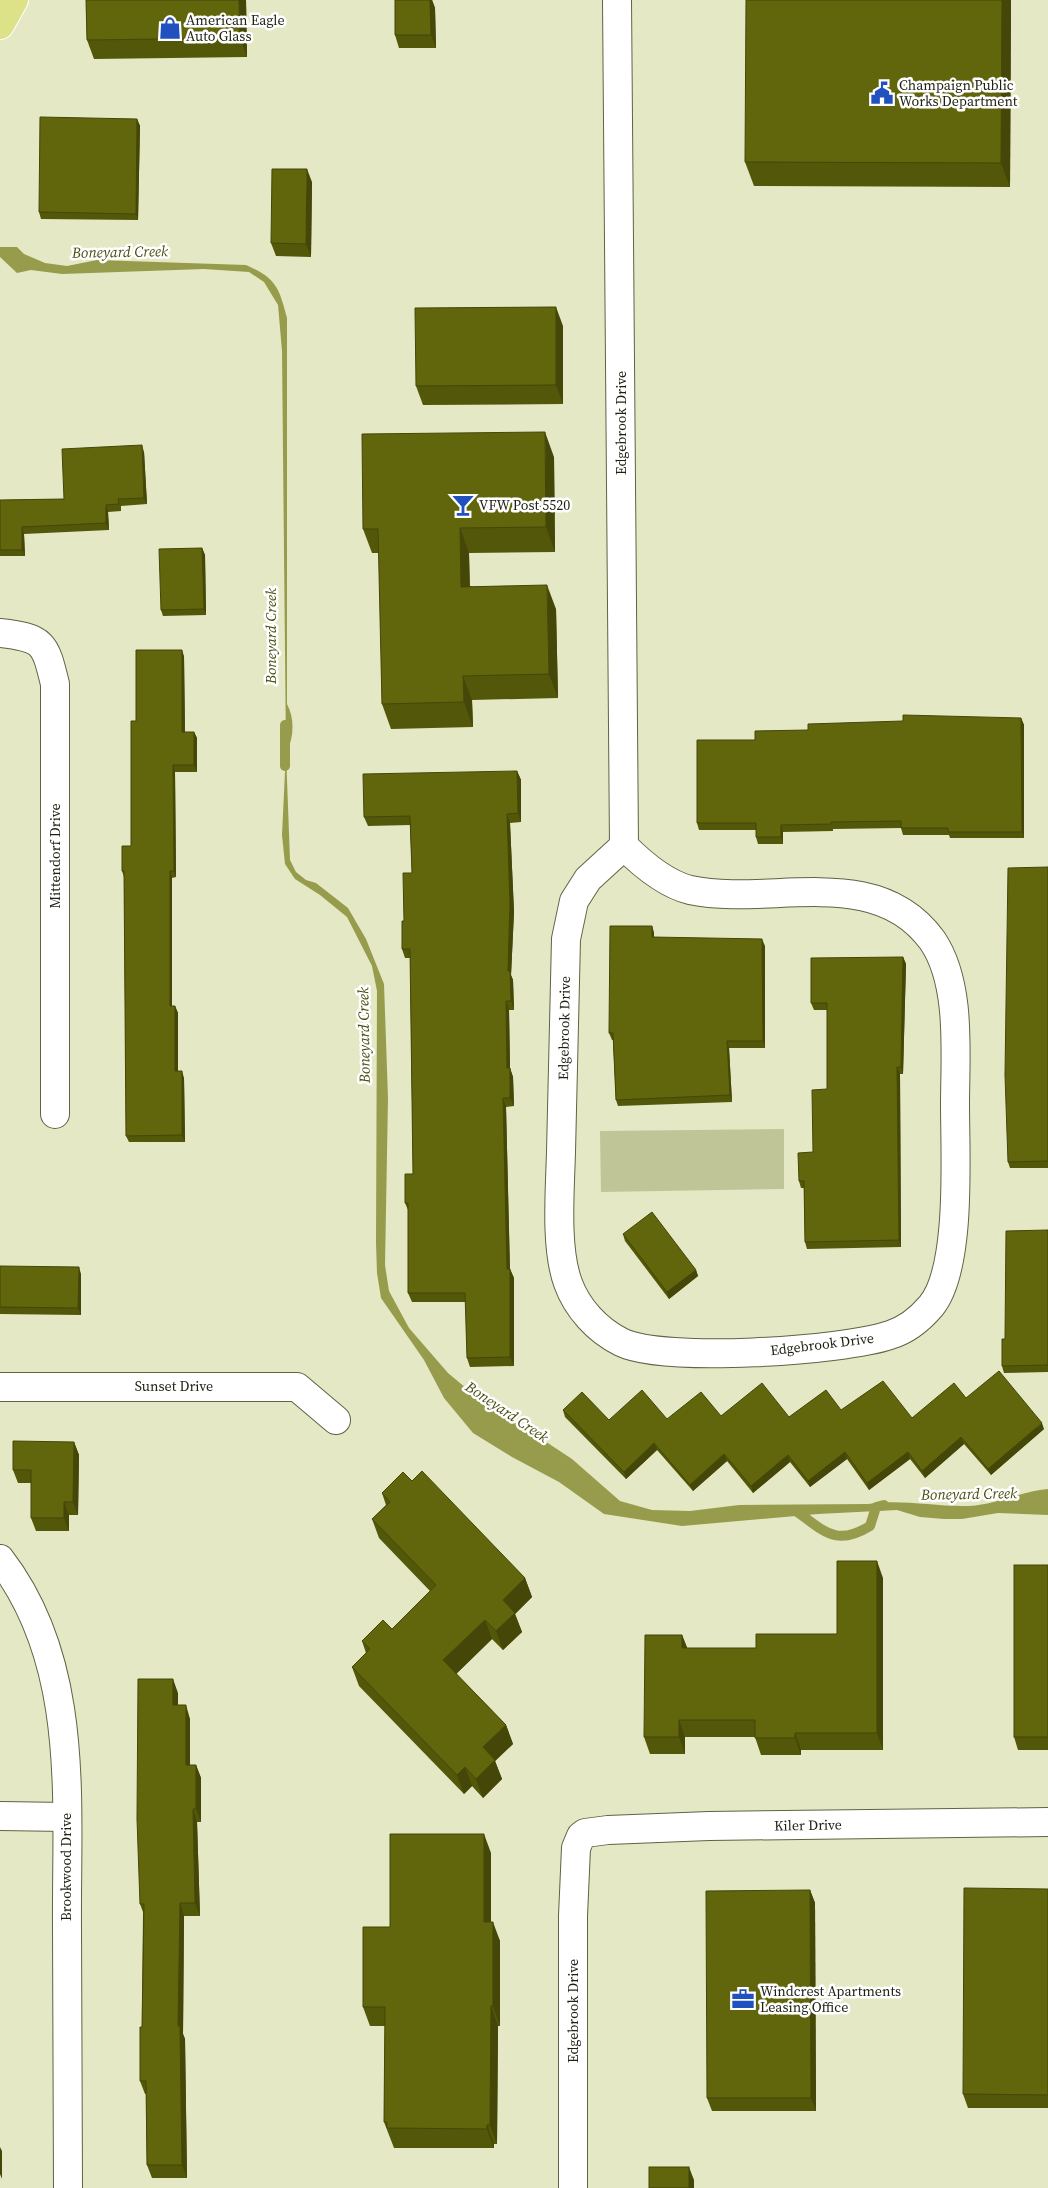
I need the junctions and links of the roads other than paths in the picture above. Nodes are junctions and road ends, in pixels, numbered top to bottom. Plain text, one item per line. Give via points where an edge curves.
1 (14, 0) edge
2 (617, 0) edge
3 (0, 24) edge
4 (0, 632) edge
5 (624, 846) junction
6 (55, 1114) dead end
7 (0, 1387) edge
8 (336, 1420) dead end
9 (0, 1559) edge
10 (0, 1816) edge
11 (66, 1817) junction
12 (1042, 1822) edge
13 (581, 1836) joint
14 (68, 2188) edge
15 (573, 2188) edge

1 - 3 main road
2 - 5 street, Edgebrook Drive
4 - 6 street, Mittendorf Drive via 26,636 40,643 48,655 55,684
5 - 5 street, Edgebrook Drive via 588,879 574,901 566,939 561,1256 568,1283 580,1307 602,1330 623,1344 665,1352 778,1351 852,1344 891,1335 916,1322 933,1304 949,1268 956,1186 954,1016 946,972 931,939 909,916 884,902 857,894 728,894 689,889 668,881
7 - 8 street, Sunset Drive via 297,1387
9 - 11 street, Brookwood Drive via 36,1621 49,1655 61,1707
10 - 11 street
11 - 14 street, Brookwood Drive
12 - 13 street, Kiler Drive via 709,1826 608,1830
13 - 15 street, Edgebrook Drive via 576,1848 573,1916

